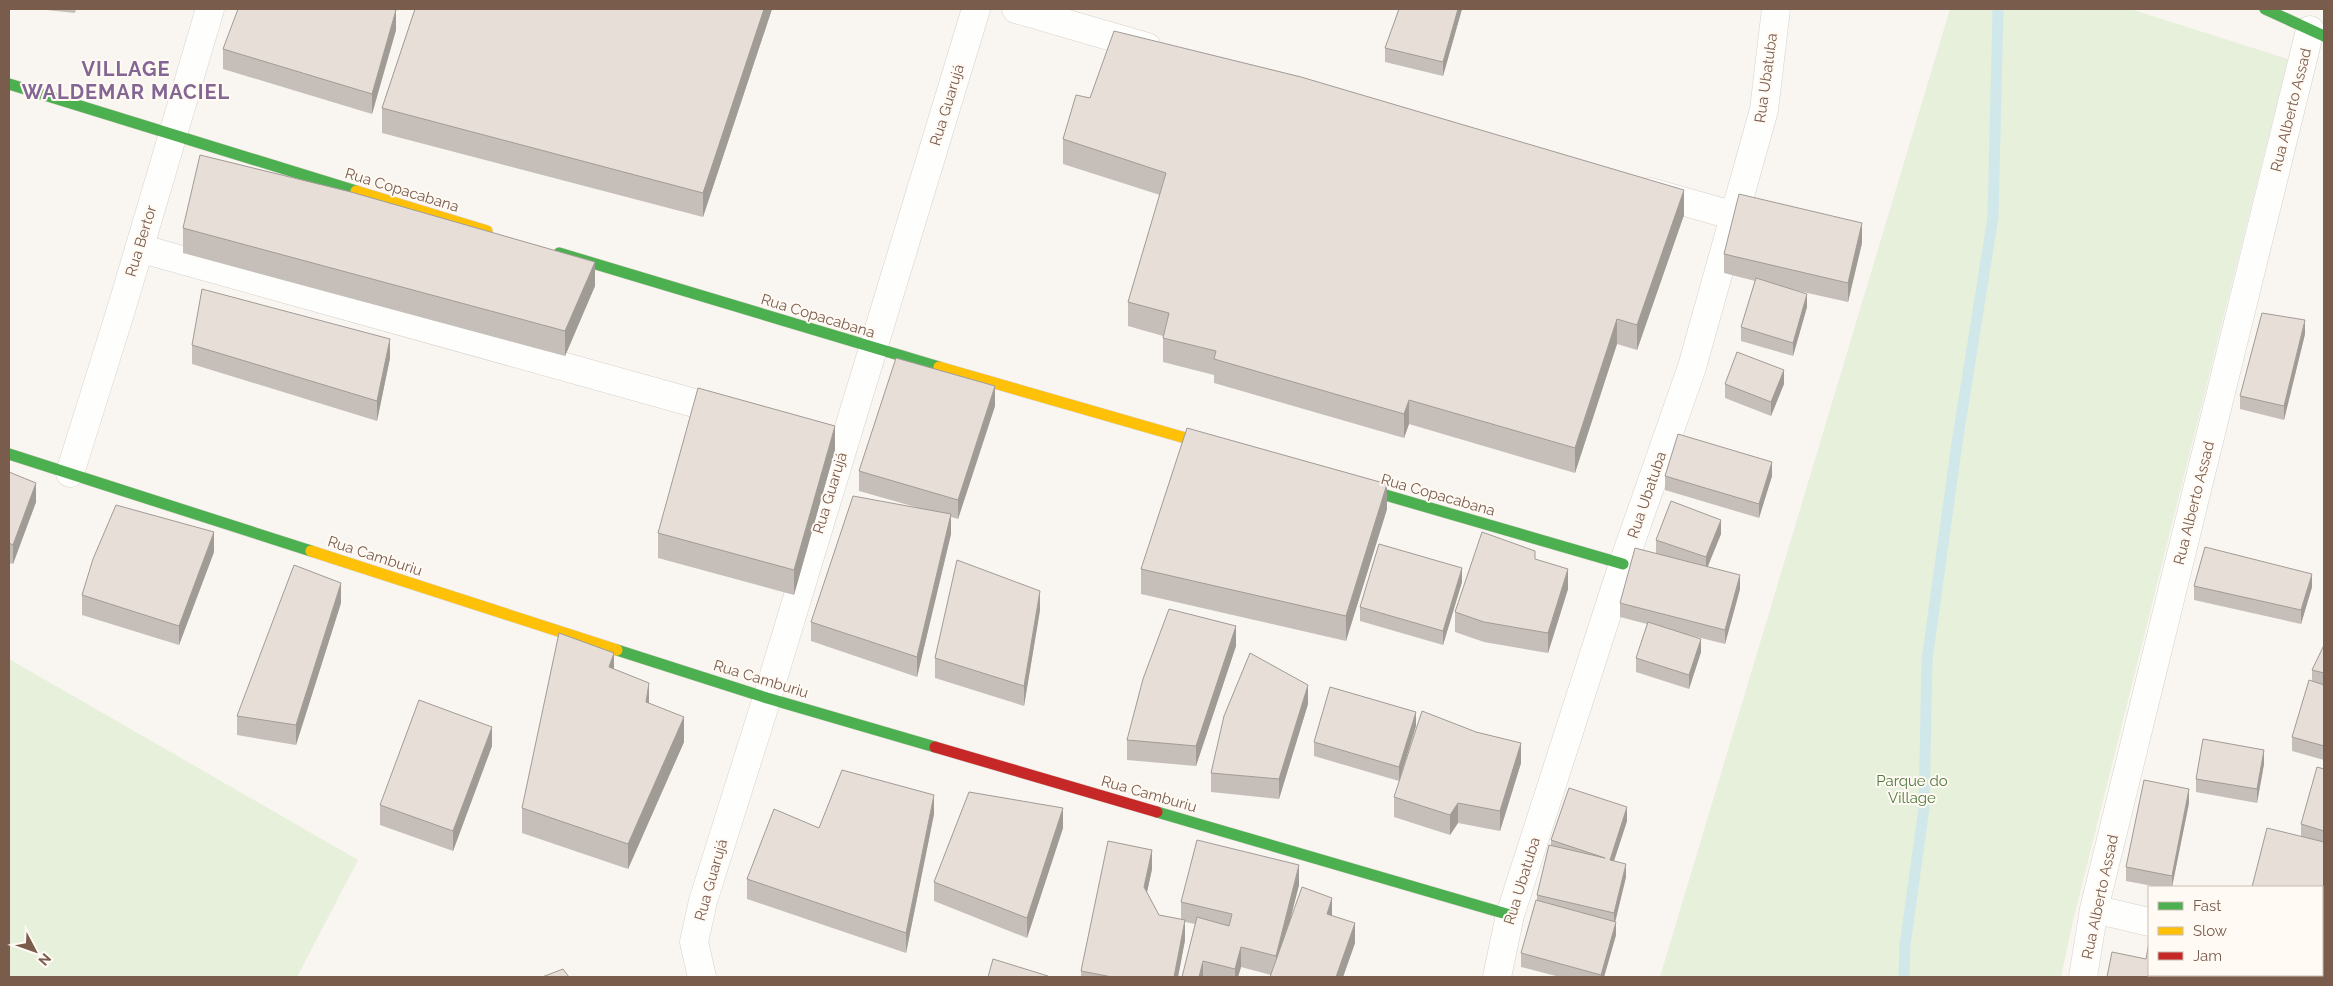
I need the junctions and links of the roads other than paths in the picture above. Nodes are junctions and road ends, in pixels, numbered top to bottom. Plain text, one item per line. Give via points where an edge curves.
1 (210, 9) edge
2 (976, 9) edge
3 (1016, 9) edge
4 (1776, 9) edge
5 (2265, 9) edge
6 (2317, 33) edge
7 (1169, 53) edge
8 (9, 84) edge
9 (173, 136) junction
10 (1629, 186) edge
11 (1735, 216) junction
12 (495, 234) edge
13 (139, 248) junction
14 (551, 251) edge
15 (873, 348) junction
16 (753, 419) edge
17 (817, 437) edge
18 (844, 444) junction
19 (1234, 452) edge
20 (9, 454) edge
21 (70, 473) junction
22 (1338, 482) edge
23 (1623, 564) junction
24 (768, 698) junction
25 (2094, 909) junction
26 (1510, 915) junction
27 (2148, 922) edge
28 (702, 977) edge
29 (1497, 977) edge
30 (2083, 977) edge

1 - 9 street, Rua Bertor
2 - 15 street, Rua Guarujá
3 - 7 street
4 - 11 street, Rua Ubatuba via 1764,110
5 - 6 street
6 - 25 street, Rua Alberto Assad
8 - 9 street, Rua Copacabana
9 - 12 street, Rua Copacabana
9 - 13 street, Rua Bertor
10 - 11 street
11 - 23 street, Rua Ubatuba via 1692,367
13 - 16 street
13 - 21 street, Rua Bertor
14 - 15 street, Rua Copacabana
15 - 18 street, Rua Guarujá
15 - 19 street, Rua Copacabana
17 - 18 street
18 - 24 street, Rua Guarujá
20 - 21 street, Rua Camburiu
21 - 24 street, Rua Camburiu
22 - 23 street, Rua Copacabana
23 - 26 street, Rua Ubatuba
24 - 26 street, Rua Camburiu
24 - 28 street, Rua Guarujá via 703,901 694,942
25 - 27 street
25 - 30 street, Rua Alberto Assad
26 - 29 street, Rua Ubatuba

